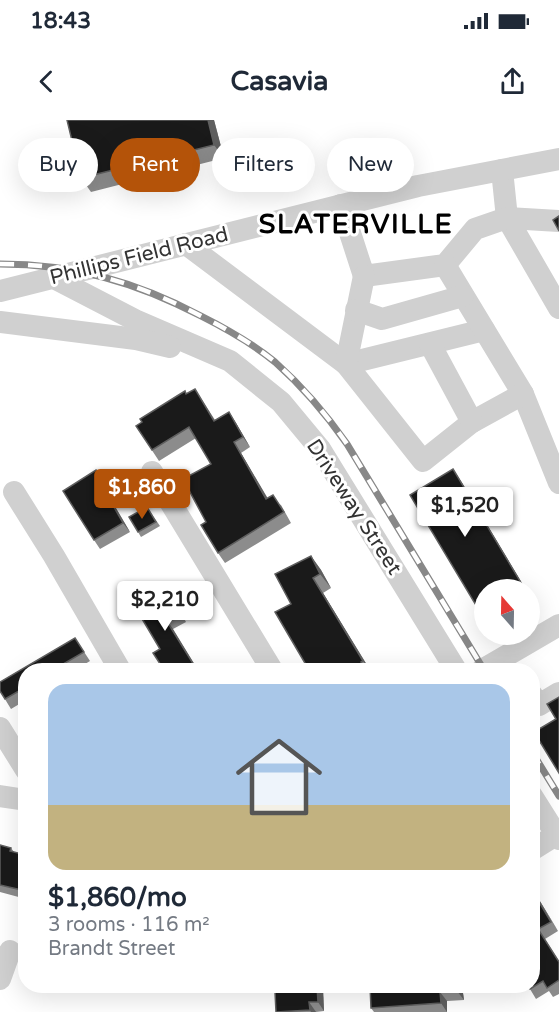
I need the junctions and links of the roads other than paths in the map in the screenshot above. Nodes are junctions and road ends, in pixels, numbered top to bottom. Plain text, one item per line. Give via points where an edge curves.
1 (559, 159) edge
2 (502, 170) junction
3 (342, 205) junction
4 (507, 218) junction
5 (559, 221) edge
6 (186, 244) junction
7 (445, 265) junction
8 (364, 276) junction
9 (52, 277) junction
10 (0, 291) edge
11 (463, 296) junction
12 (559, 308) edge
13 (356, 310) junction
14 (0, 322) edge
15 (484, 330) junction
16 (430, 344) junction
17 (230, 361) junction
18 (346, 364) junction
19 (522, 394) junction
20 (472, 422) junction
21 (551, 437) edge
22 (152, 472) dead end
23 (559, 483) edge
24 (14, 492) dead end
25 (559, 625) edge
26 (116, 663) edge
27 (268, 663) edge
28 (452, 663) edge
29 (512, 663) edge
30 (559, 693) edge
31 (540, 704) edge
32 (0, 728) edge
33 (18, 757) edge
34 (0, 796) edge
35 (18, 799) edge
36 (540, 808) edge
37 (558, 837) edge
38 (540, 845) edge
39 (12, 950) edge
40 (0, 979) edge

1 - 2 street, Phillips Field Road
2 - 3 street, Phillips Field Road
2 - 4 street
3 - 6 street, Phillips Field Road
3 - 8 street
4 - 5 street
4 - 7 street via 475,229
4 - 12 street
6 - 9 street, Phillips Field Road
6 - 18 street
7 - 8 street
7 - 11 street
8 - 13 street
9 - 10 street, Phillips Field Road
9 - 17 street, Driveway Street via 135,320
11 - 13 street via 382,319
11 - 15 street
13 - 18 street
14 - 17 street, Driveway Street via 136,339
15 - 16 street
15 - 19 street
16 - 18 street
16 - 20 street
17 - 28 street, Driveway Street via 281,402 320,449
18 - 20 street via 423,461
19 - 20 street
19 - 21 street
21 - 23 street
22 - 27 street
24 - 26 street
25 - 29 street
30 - 31 street
32 - 33 street
34 - 35 street
36 - 37 street
37 - 38 street
39 - 40 street

